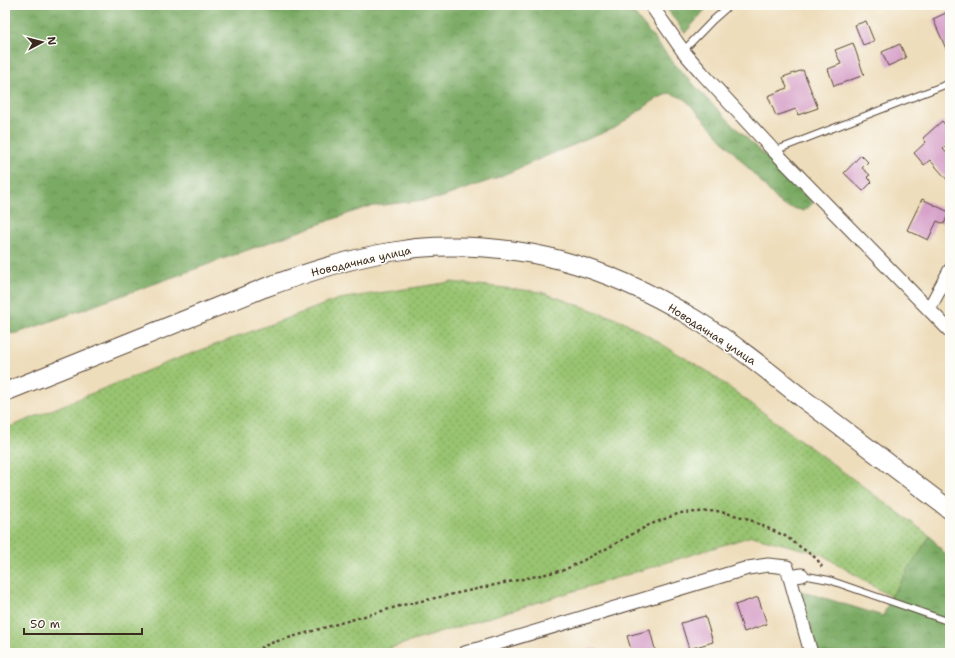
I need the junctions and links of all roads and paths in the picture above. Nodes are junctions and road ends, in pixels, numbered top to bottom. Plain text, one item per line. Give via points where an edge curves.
1 (651, 5) edge
2 (730, 5) edge
3 (683, 51) junction
4 (950, 83) edge
5 (774, 151) junction
6 (950, 270) edge
7 (929, 309) junction
8 (950, 331) edge
9 (5, 392) edge
10 (950, 510) edge
11 (796, 576) junction
12 (829, 580) junction
13 (950, 622) edge
14 (249, 653) edge
15 (465, 653) edge
16 (811, 653) edge

1 - 3 street
2 - 3 lane
3 - 5 street
4 - 5 lane
5 - 7 street
6 - 7 street
7 - 8 street
9 - 10 street, Новодачная улица via 264,288 343,262 415,248 476,247 509,250 544,255 608,275 636,287 694,319 751,359
11 - 12 lane
11 - 15 street via 787,567 768,565 748,568
11 - 16 street
12 - 13 lane
12 - 14 path via 817,559 785,536 746,518 718,511 680,513 649,525 564,570 403,605 271,643

